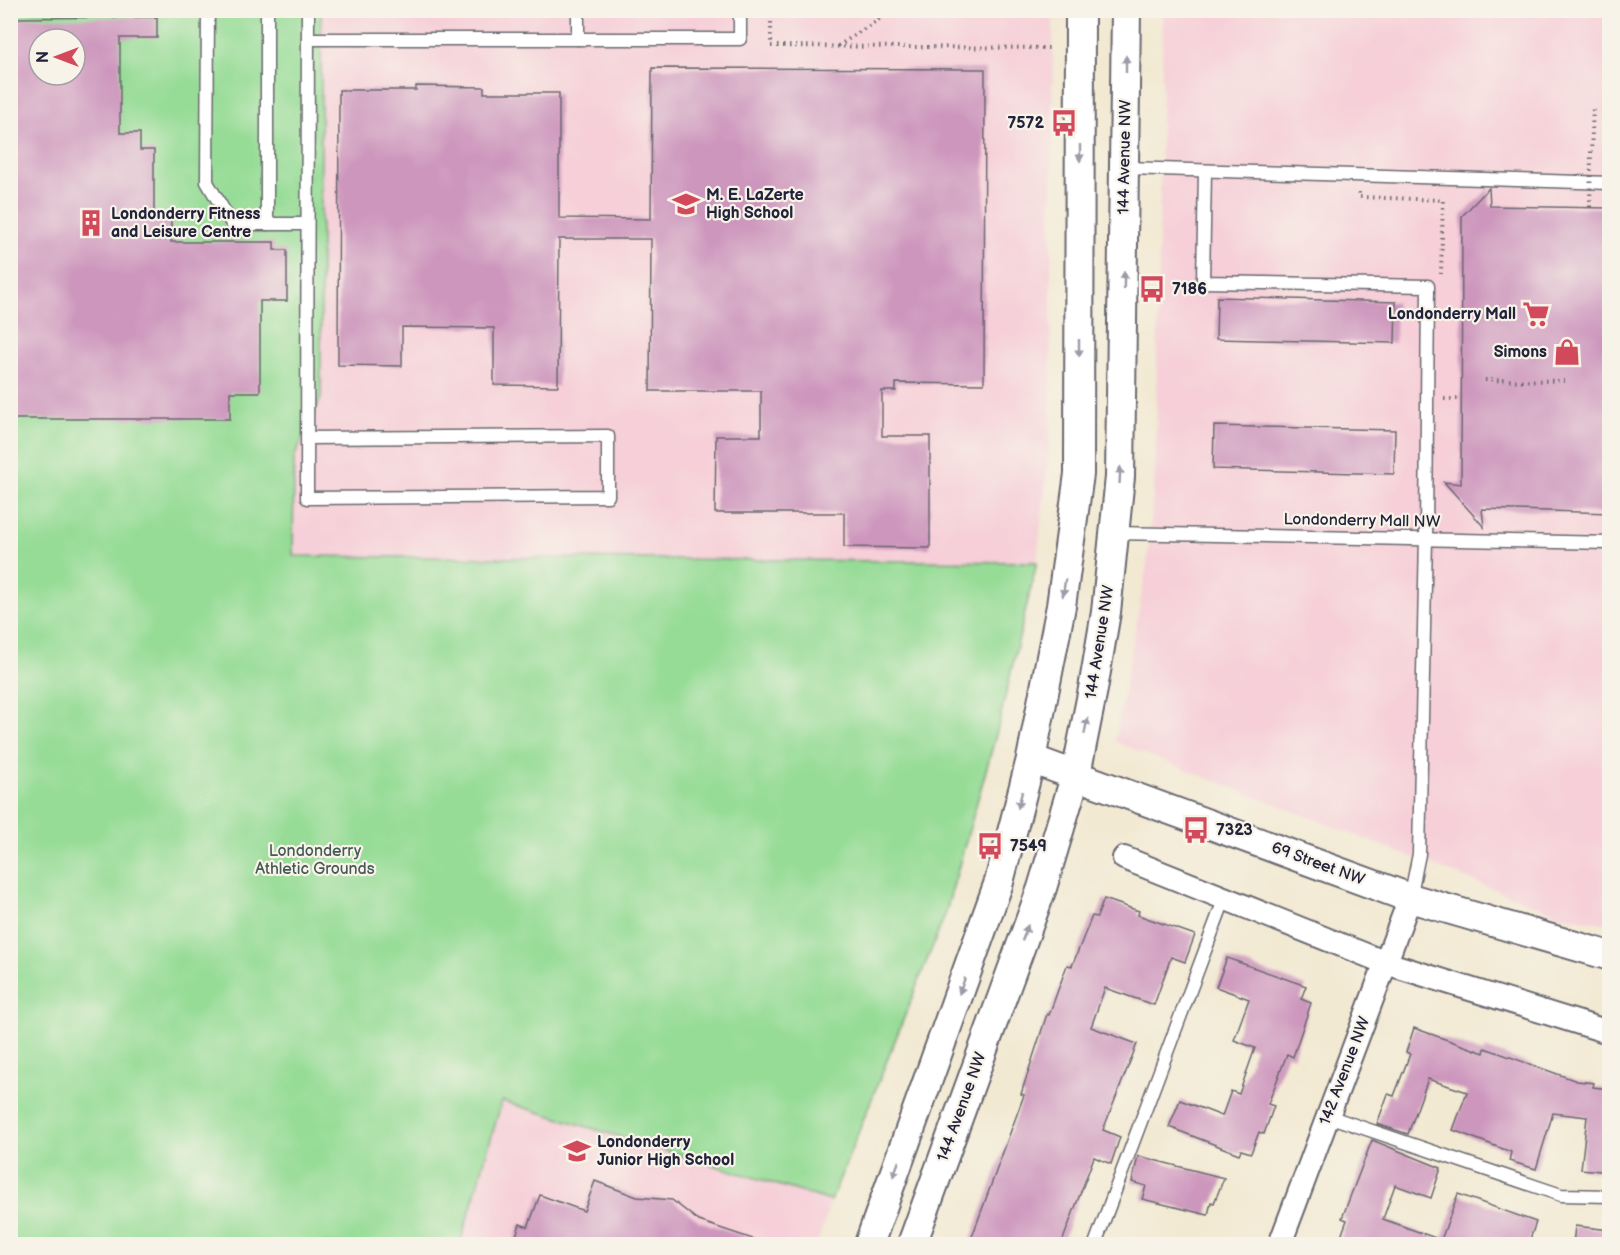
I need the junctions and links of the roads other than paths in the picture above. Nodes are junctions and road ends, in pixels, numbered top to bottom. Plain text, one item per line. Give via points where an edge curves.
1 (208, 10) edge
2 (267, 10) edge
3 (308, 10) edge
4 (578, 10) edge
5 (740, 10) edge
6 (1080, 10) edge
7 (1126, 10) edge
8 (308, 39) junction
9 (578, 39) junction
10 (1126, 168) junction
11 (1205, 171) junction
12 (1610, 183) edge
13 (267, 224) junction
14 (306, 224) junction
15 (307, 438) junction
16 (1114, 533) junction
17 (1426, 538) junction
18 (1610, 543) edge
19 (1031, 759) junction
20 (1076, 774) junction
21 (1124, 858) dead end
22 (1410, 898) junction
23 (1224, 900) junction
24 (1610, 956) edge
25 (1386, 963) junction
26 (1610, 1030) edge
27 (1328, 1116) junction
28 (1610, 1196) edge
29 (868, 1245) edge
30 (912, 1245) edge
31 (1095, 1245) edge
32 (1280, 1245) edge

1 - 13 lane via 207,182 232,224
2 - 13 lane
3 - 8 lane
4 - 9 lane
5 - 9 lane via 740,39
6 -> 19 street via 1079,474 1061,606
10 -> 7 street, 144 Avenue NW
8 - 9 lane
8 - 14 lane
10 - 11 lane
16 -> 10 street, 144 Avenue NW via 1120,477
11 - 12 lane
11 - 17 lane via 1203,282 1428,286
13 - 14 lane
14 - 15 lane
15 - 15 lane via 608,436 608,496 307,498
16 - 17 lane, Londonderry Mall NW
20 -> 16 street, 144 Avenue NW via 1106,612
17 - 18 lane, Londonderry Mall NW
17 - 22 lane via 1419,864
19 - 20 street, 69 Street NW
19 -> 29 street via 999,882
20 - 22 street, 69 Street NW
30 -> 20 street, 144 Avenue NW via 1042,888
21 - 23 street
22 - 24 street, 69 Street NW
22 - 25 street, 142 Avenue NW
23 - 25 street
23 - 31 lane
25 - 26 street
25 - 27 street, 142 Avenue NW
27 - 28 lane via 1561,1195
27 - 32 street, 142 Avenue NW

